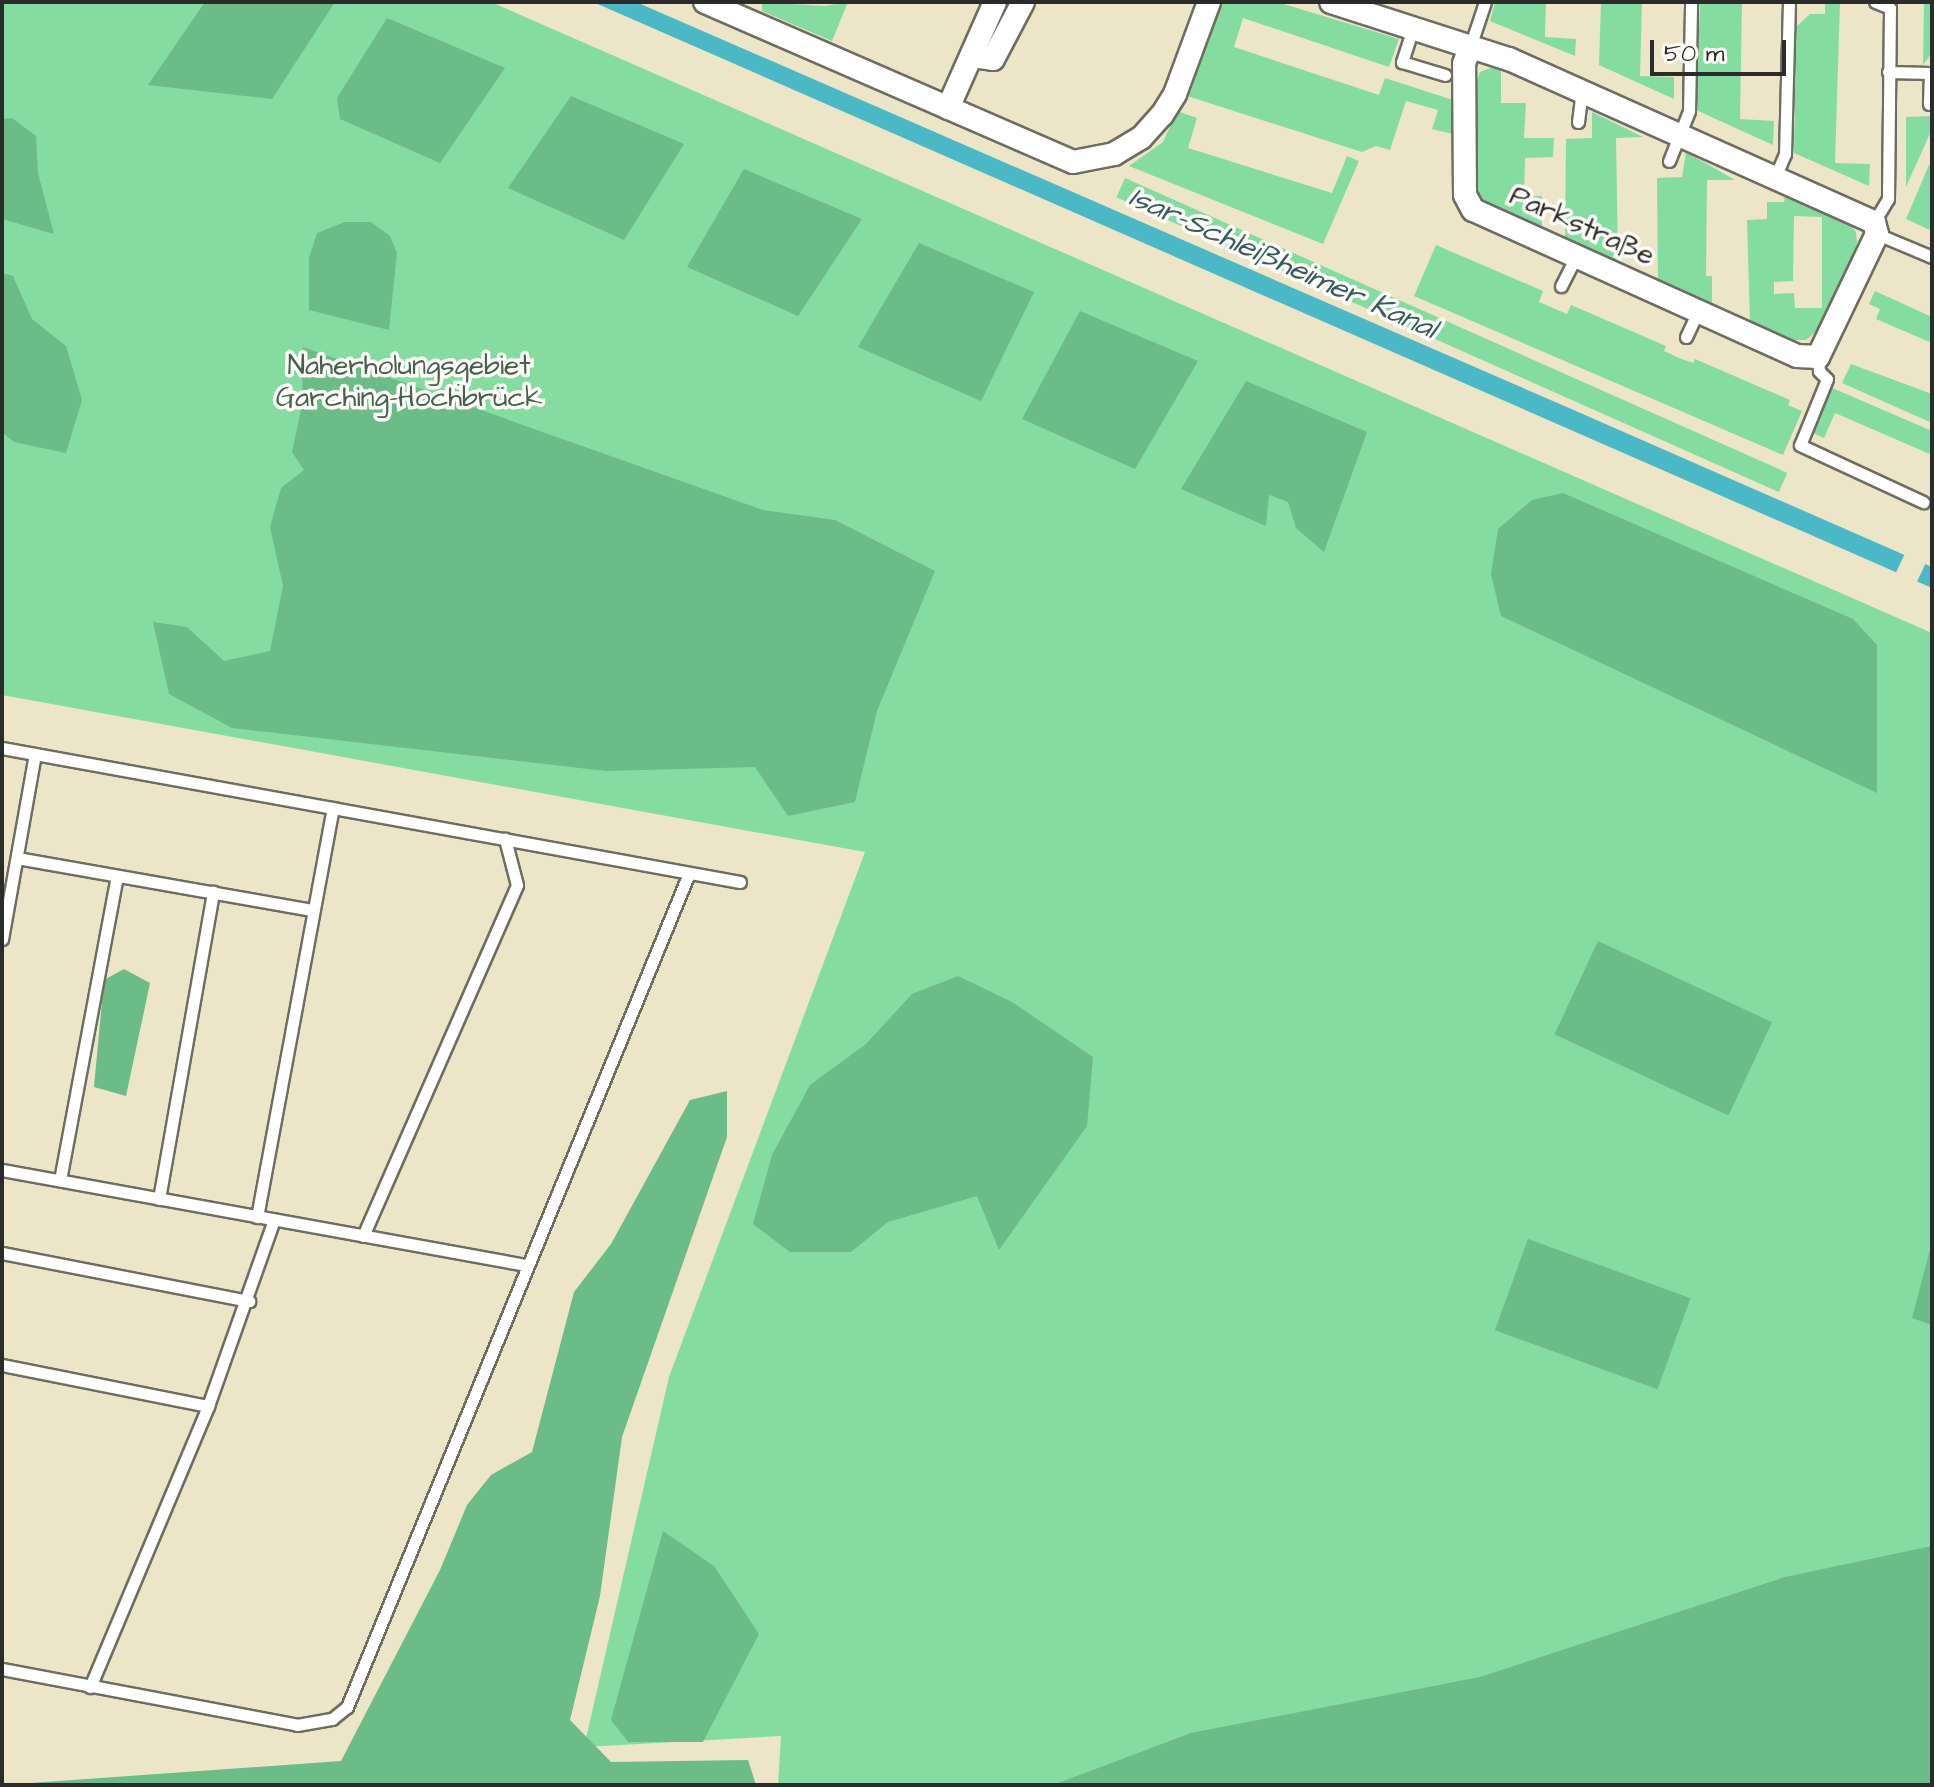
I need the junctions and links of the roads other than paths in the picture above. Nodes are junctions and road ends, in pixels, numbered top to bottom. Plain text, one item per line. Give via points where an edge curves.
1 (705, 2) edge
2 (995, 2) edge
3 (1023, 2) edge
4 (1209, 2) edge
5 (1331, 2) edge
6 (1485, 2) edge
7 (1691, 2) edge
8 (1789, 2) edge
9 (1875, 2) edge
10 (1413, 28) junction
11 (1470, 47) junction
12 (972, 56) junction
13 (1888, 72) junction
14 (1445, 75) dead end
15 (1582, 91) junction
16 (1929, 104) dead end
17 (948, 108) junction
18 (1578, 122) dead end
19 (1679, 132) junction
20 (1669, 161) dead end
21 (1776, 175) junction
22 (1876, 228) junction
23 (1576, 256) junction
24 (1932, 257) edge
25 (1561, 286) dead end
26 (1698, 311) junction
27 (1686, 337) dead end
28 (1818, 357) junction
29 (1923, 502) dead end
30 (2, 748) edge
31 (35, 754) junction
32 (333, 808) junction
33 (505, 839) junction
34 (17, 858) junction
35 (689, 873) junction
36 (117, 876) junction
37 (740, 882) dead end
38 (213, 892) junction
39 (313, 910) junction
40 (2, 939) edge
41 (2, 1170) edge
42 (60, 1180) junction
43 (159, 1199) junction
44 (257, 1217) junction
45 (274, 1220) junction
46 (363, 1236) junction
47 (2, 1253) edge
48 (526, 1265) junction
49 (249, 1301) junction
50 (2, 1365) edge
51 (208, 1406) junction
52 (2, 1669) edge
53 (90, 1687) junction

1 - 17 street
2 - 12 street
3 - 12 street via 993,59
4 - 17 street via 1175,94 1141,138 1114,154 1073,162
5 - 10 street
6 - 11 lane
7 - 19 lane via 1689,111
8 - 21 lane via 1785,154
9 - 13 lane via 1890,8
10 - 11 street
10 - 14 lane via 1402,62
11 - 15 street
11 - 23 street, Parkstraße via 1464,64 1465,195 1473,210
12 - 17 street
13 - 16 lane via 1930,73
13 - 22 lane via 1888,199
15 - 18 lane
15 - 19 street
19 - 20 lane
19 - 21 street
21 - 22 street
22 - 24 lane
22 - 28 street
23 - 25 lane
23 - 26 street, Parkstraße
26 - 27 lane
26 - 28 street, Parkstraße via 1797,356
28 - 29 lane via 1819,371 1827,379 1800,445
30 - 31 lane
31 - 32 lane
31 - 34 lane
32 - 33 lane
32 - 39 lane
33 - 35 lane
33 - 46 lane via 517,885
34 - 36 lane
34 - 40 lane
35 - 37 lane
35 - 48 lane
36 - 38 lane
36 - 42 lane
38 - 39 lane
38 - 43 lane
39 - 44 lane
41 - 42 lane
42 - 43 lane
43 - 44 lane
44 - 45 lane
45 - 46 lane
45 - 49 lane
46 - 48 lane
47 - 49 lane
48 - 53 lane via 347,1707 332,1719 297,1725
49 - 51 lane
50 - 51 lane
51 - 53 lane
52 - 53 lane

